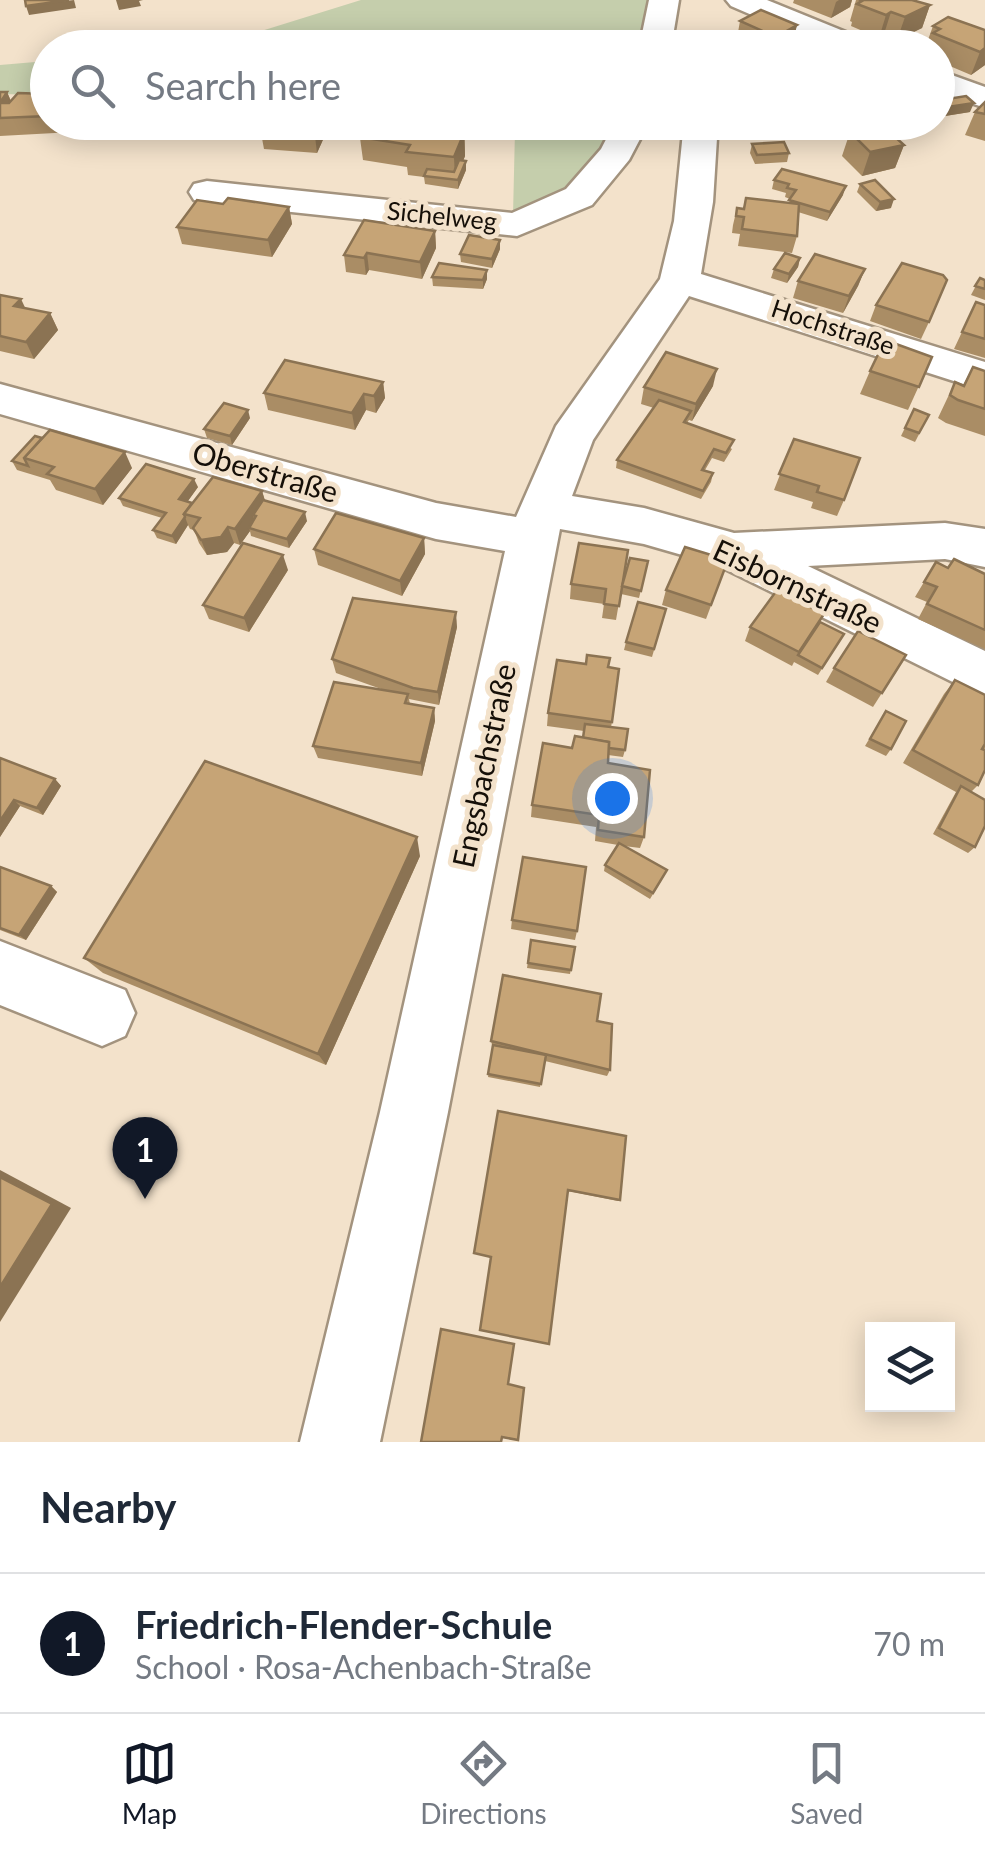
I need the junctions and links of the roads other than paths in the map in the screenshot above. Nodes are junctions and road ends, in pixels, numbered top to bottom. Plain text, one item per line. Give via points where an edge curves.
1 (664, 0) edge
2 (685, 0) edge
3 (741, 0) edge
4 (658, 30) edge
5 (692, 30) edge
6 (814, 30) edge
7 (955, 87) edge
8 (985, 98) edge
9 (623, 140) edge
10 (700, 140) edge
11 (207, 192) dead end
12 (680, 280) junction
13 (985, 377) edge
14 (0, 400) edge
15 (537, 523) junction
16 (985, 548) edge
17 (732, 551) junction
18 (985, 676) edge
19 (0, 973) edge
20 (102, 1013) dead end
21 (340, 1442) edge

1 - 4 street
2 - 5 street
3 - 6 street
7 - 8 street
9 - 11 street, Sichelweg via 579,197 517,225
10 - 12 street, Engsbachstraße
12 - 13 street, Hochstraße
12 - 15 street, Engsbachstraße via 572,438
14 - 15 street, Oberstraße via 436,521
15 - 17 street, Eisbornstraße via 644,526
15 - 21 street, Engsbachstraße
16 - 17 street via 944,541
17 - 18 street, Eisbornstraße
19 - 20 street

